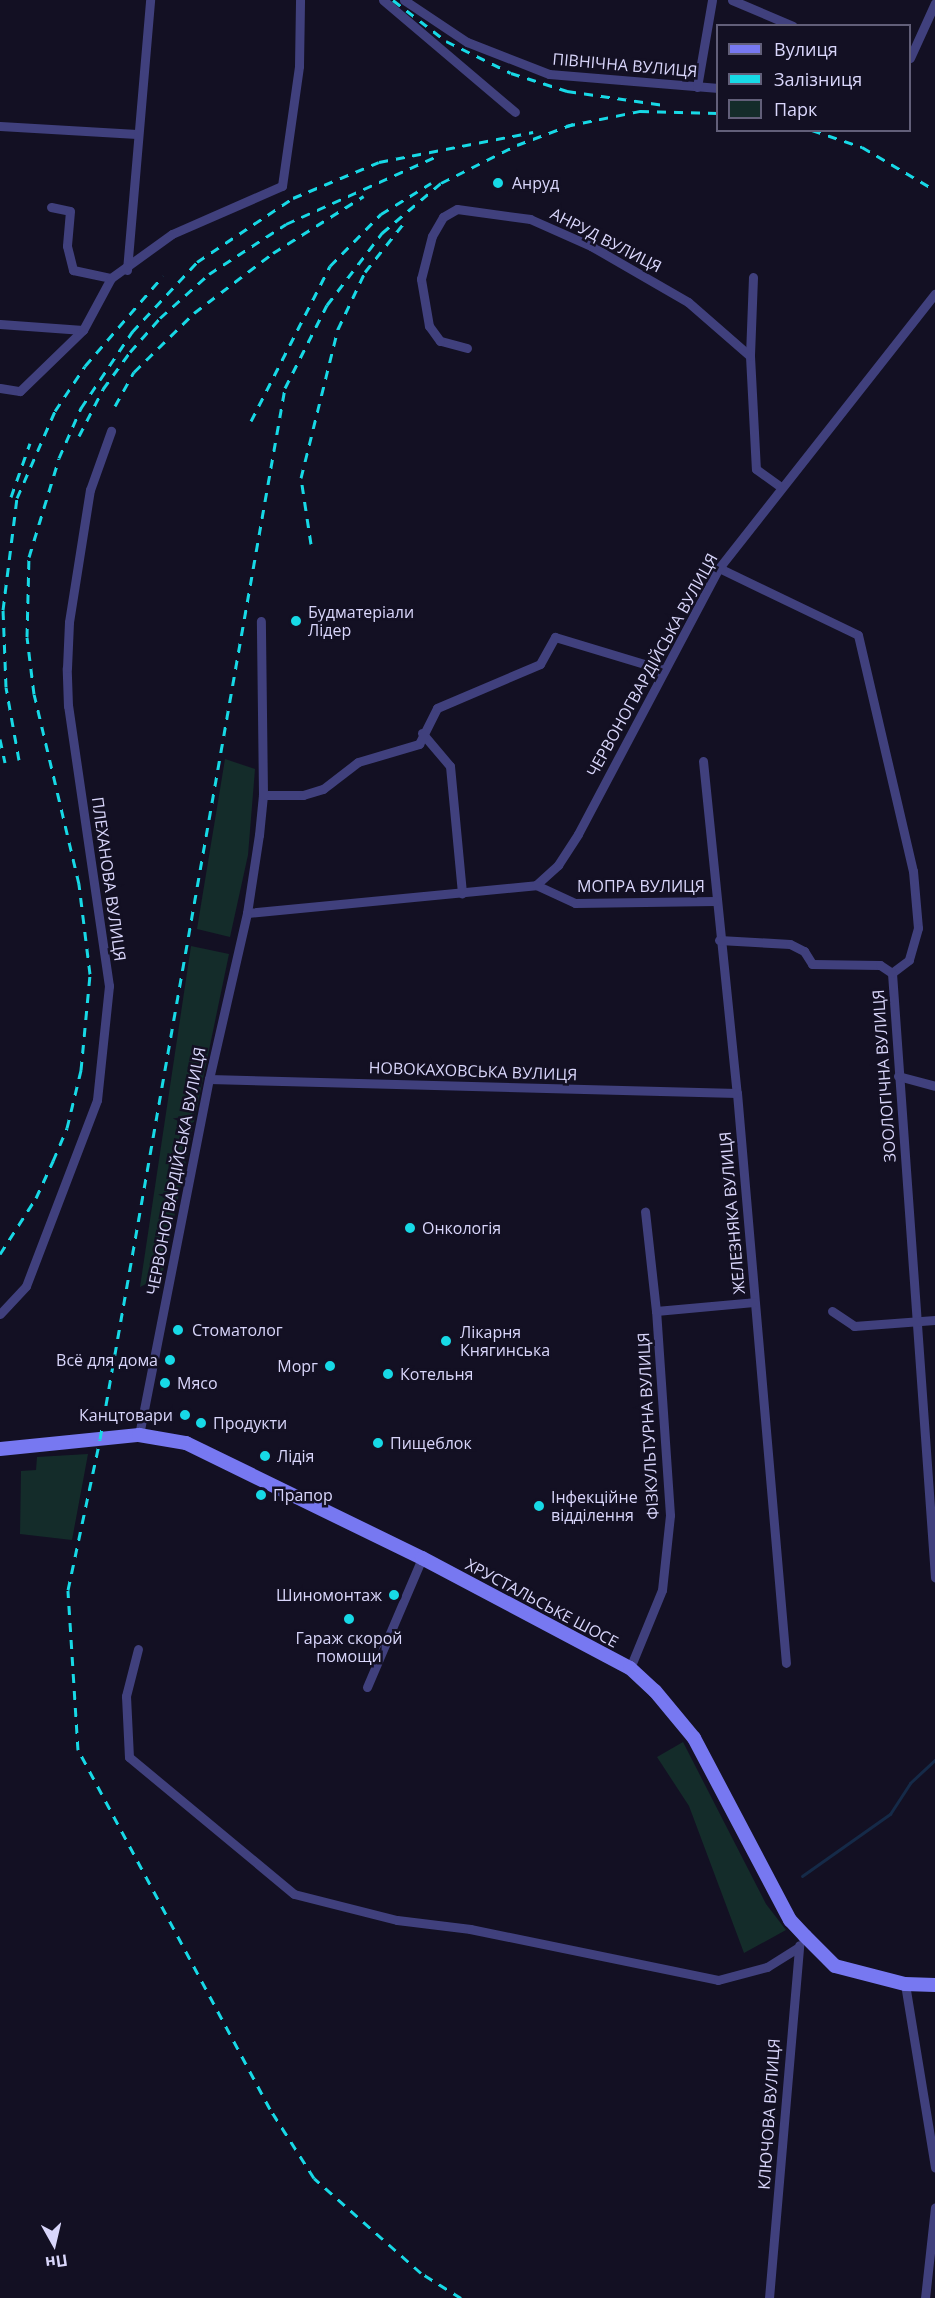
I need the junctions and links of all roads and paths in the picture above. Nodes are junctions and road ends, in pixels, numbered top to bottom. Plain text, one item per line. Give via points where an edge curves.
1 (150, 0) edge
2 (300, 0) edge
3 (383, 0) edge
4 (404, 0) edge
5 (712, 0) edge
6 (732, 0) edge
7 (935, 3) edge
8 (788, 24) edge
9 (911, 54) edge
10 (697, 87) junction
11 (716, 88) edge
12 (515, 112) dead end
13 (0, 126) edge
14 (137, 134) junction
15 (51, 207) dead end
16 (127, 270) junction
17 (753, 277) dead end
18 (111, 278) junction
19 (935, 294) edge
20 (0, 324) edge
21 (83, 330) junction
22 (467, 348) dead end
23 (750, 356) junction
24 (0, 388) edge
25 (111, 431) dead end
26 (781, 487) junction
27 (719, 568) junction
28 (261, 621) dead end
29 (664, 670) junction
30 (422, 734) junction
31 (703, 761) dead end
32 (263, 795) junction
33 (536, 885) junction
34 (462, 893) junction
35 (715, 901) junction
36 (246, 913) junction
37 (719, 940) junction
38 (892, 973) junction
39 (898, 1076) junction
40 (209, 1079) junction
41 (935, 1086) edge
42 (737, 1093) junction
43 (645, 1212) dead end
44 (754, 1302) junction
45 (656, 1311) junction
46 (832, 1311) dead end
47 (0, 1314) edge
48 (935, 1320) edge
49 (916, 1322) junction
50 (139, 1436) junction
51 (0, 1449) edge
52 (422, 1558) junction
53 (935, 1577) edge
54 (138, 1649) dead end
55 (786, 1663) dead end
56 (630, 1668) junction
57 (367, 1687) dead end
58 (805, 1936) junction
59 (797, 1948) junction
60 (905, 1984) junction
61 (935, 1985) edge
62 (935, 2168) edge
63 (935, 2208) edge
64 (769, 2298) edge
65 (925, 2298) edge

1 - 14 street
2 - 16 street via 299,66 282,186 172,234
3 - 12 street
4 - 10 street, ПІВНІЧНА ВУЛИЦЯ via 467,42 527,68 589,80
5 - 10 street
6 - 8 street
7 - 9 street
10 - 11 street, ПІВНІЧНА ВУЛИЦЯ
13 - 14 street
14 - 16 street
15 - 18 street via 70,211 68,261 73,270
16 - 18 street
17 - 23 street
18 - 21 street
19 - 26 street, ЧЕРВОНОГВАРДІЙСЬКА ВУЛИЦЯ
20 - 21 street
21 - 24 street via 20,391
22 - 23 street, АНРУД ВУЛИЦЯ via 440,341 429,326 421,279 432,236 443,217 458,209 530,219 591,246 688,302
23 - 26 street via 756,469
25 - 47 street, ПЛЕХАНОВА ВУЛИЦЯ via 90,490 69,622 67,668 68,706 109,986 97,1100 88,1132 26,1286
26 - 27 street, ЧЕРВОНОГВАРДІЙСЬКА ВУЛИЦЯ
27 - 29 street, ЧЕРВОНОГВАРДІЙСЬКА ВУЛИЦЯ
27 - 38 street, ЗООЛОГІЧНА ВУЛИЦЯ via 858,634 913,871 918,928 909,960
28 - 32 street, ЧЕРВОНОГВАРДІЙСЬКА ВУЛИЦЯ
29 - 30 street via 555,637 540,664 437,708
29 - 33 street, ЧЕРВОНОГВАРДІЙСЬКА ВУЛИЦЯ via 578,834 558,865
30 - 32 street via 419,744 358,762 323,789 303,795
30 - 34 street via 450,766
31 - 35 street, ЖЕЛЕЗНЯКА ВУЛИЦЯ
32 - 36 street, ЧЕРВОНОГВАРДІЙСЬКА ВУЛИЦЯ
33 - 34 street
33 - 35 street, МОПРА ВУЛИЦЯ via 575,903
34 - 36 street
35 - 37 street, ЖЕЛЕЗНЯКА ВУЛИЦЯ
36 - 40 street, ЧЕРВОНОГВАРДІЙСЬКА ВУЛИЦЯ
37 - 38 street via 790,944 804,951 812,964 880,964
37 - 42 street, ЖЕЛЕЗНЯКА ВУЛИЦЯ
38 - 39 street, ЗООЛОГІЧНА ВУЛИЦЯ
39 - 41 street
39 - 49 street, ЗООЛОГІЧНА ВУЛИЦЯ
40 - 42 street, НОВОКАХОВСЬКА ВУЛИЦЯ
40 - 50 street, ЧЕРВОНОГВАРДІЙСЬКА ВУЛИЦЯ
42 - 44 street, ЖЕЛЕЗНЯКА ВУЛИЦЯ
43 - 45 street, ФІЗКУЛЬТУРНА ВУЛИЦЯ
44 - 45 street
44 - 55 street, ЖЕЛЕЗНЯКА ВУЛИЦЯ
45 - 56 street, ФІЗКУЛЬТУРНА ВУЛИЦЯ via 670,1515 662,1590
46 - 49 street via 854,1326
48 - 49 street
49 - 53 street, ЗООЛОГІЧНА ВУЛИЦЯ
50 - 51 street, ХРУСТАЛЬСЬКЕ ШОСЕ
50 - 52 street, ХРУСТАЛЬСЬКЕ ШОСЕ via 186,1443
52 - 56 street, ХРУСТАЛЬСЬКЕ ШОСЕ
52 - 57 street
54 - 59 street via 126,1695 129,1757 294,1894 397,1920 470,1929 718,1980 768,1967
56 - 58 street, ХРУСТАЛЬСЬКЕ ШОСЕ via 694,1738 790,1920
58 - 59 street, КЛЮЧОВА ВУЛИЦЯ
58 - 60 street, ХРУСТАЛЬСЬКЕ ШОСЕ via 835,1966
59 - 64 street, КЛЮЧОВА ВУЛИЦЯ
60 - 61 street, ХРУСТАЛЬСЬКЕ ШОСЕ
60 - 62 street
63 - 65 street

